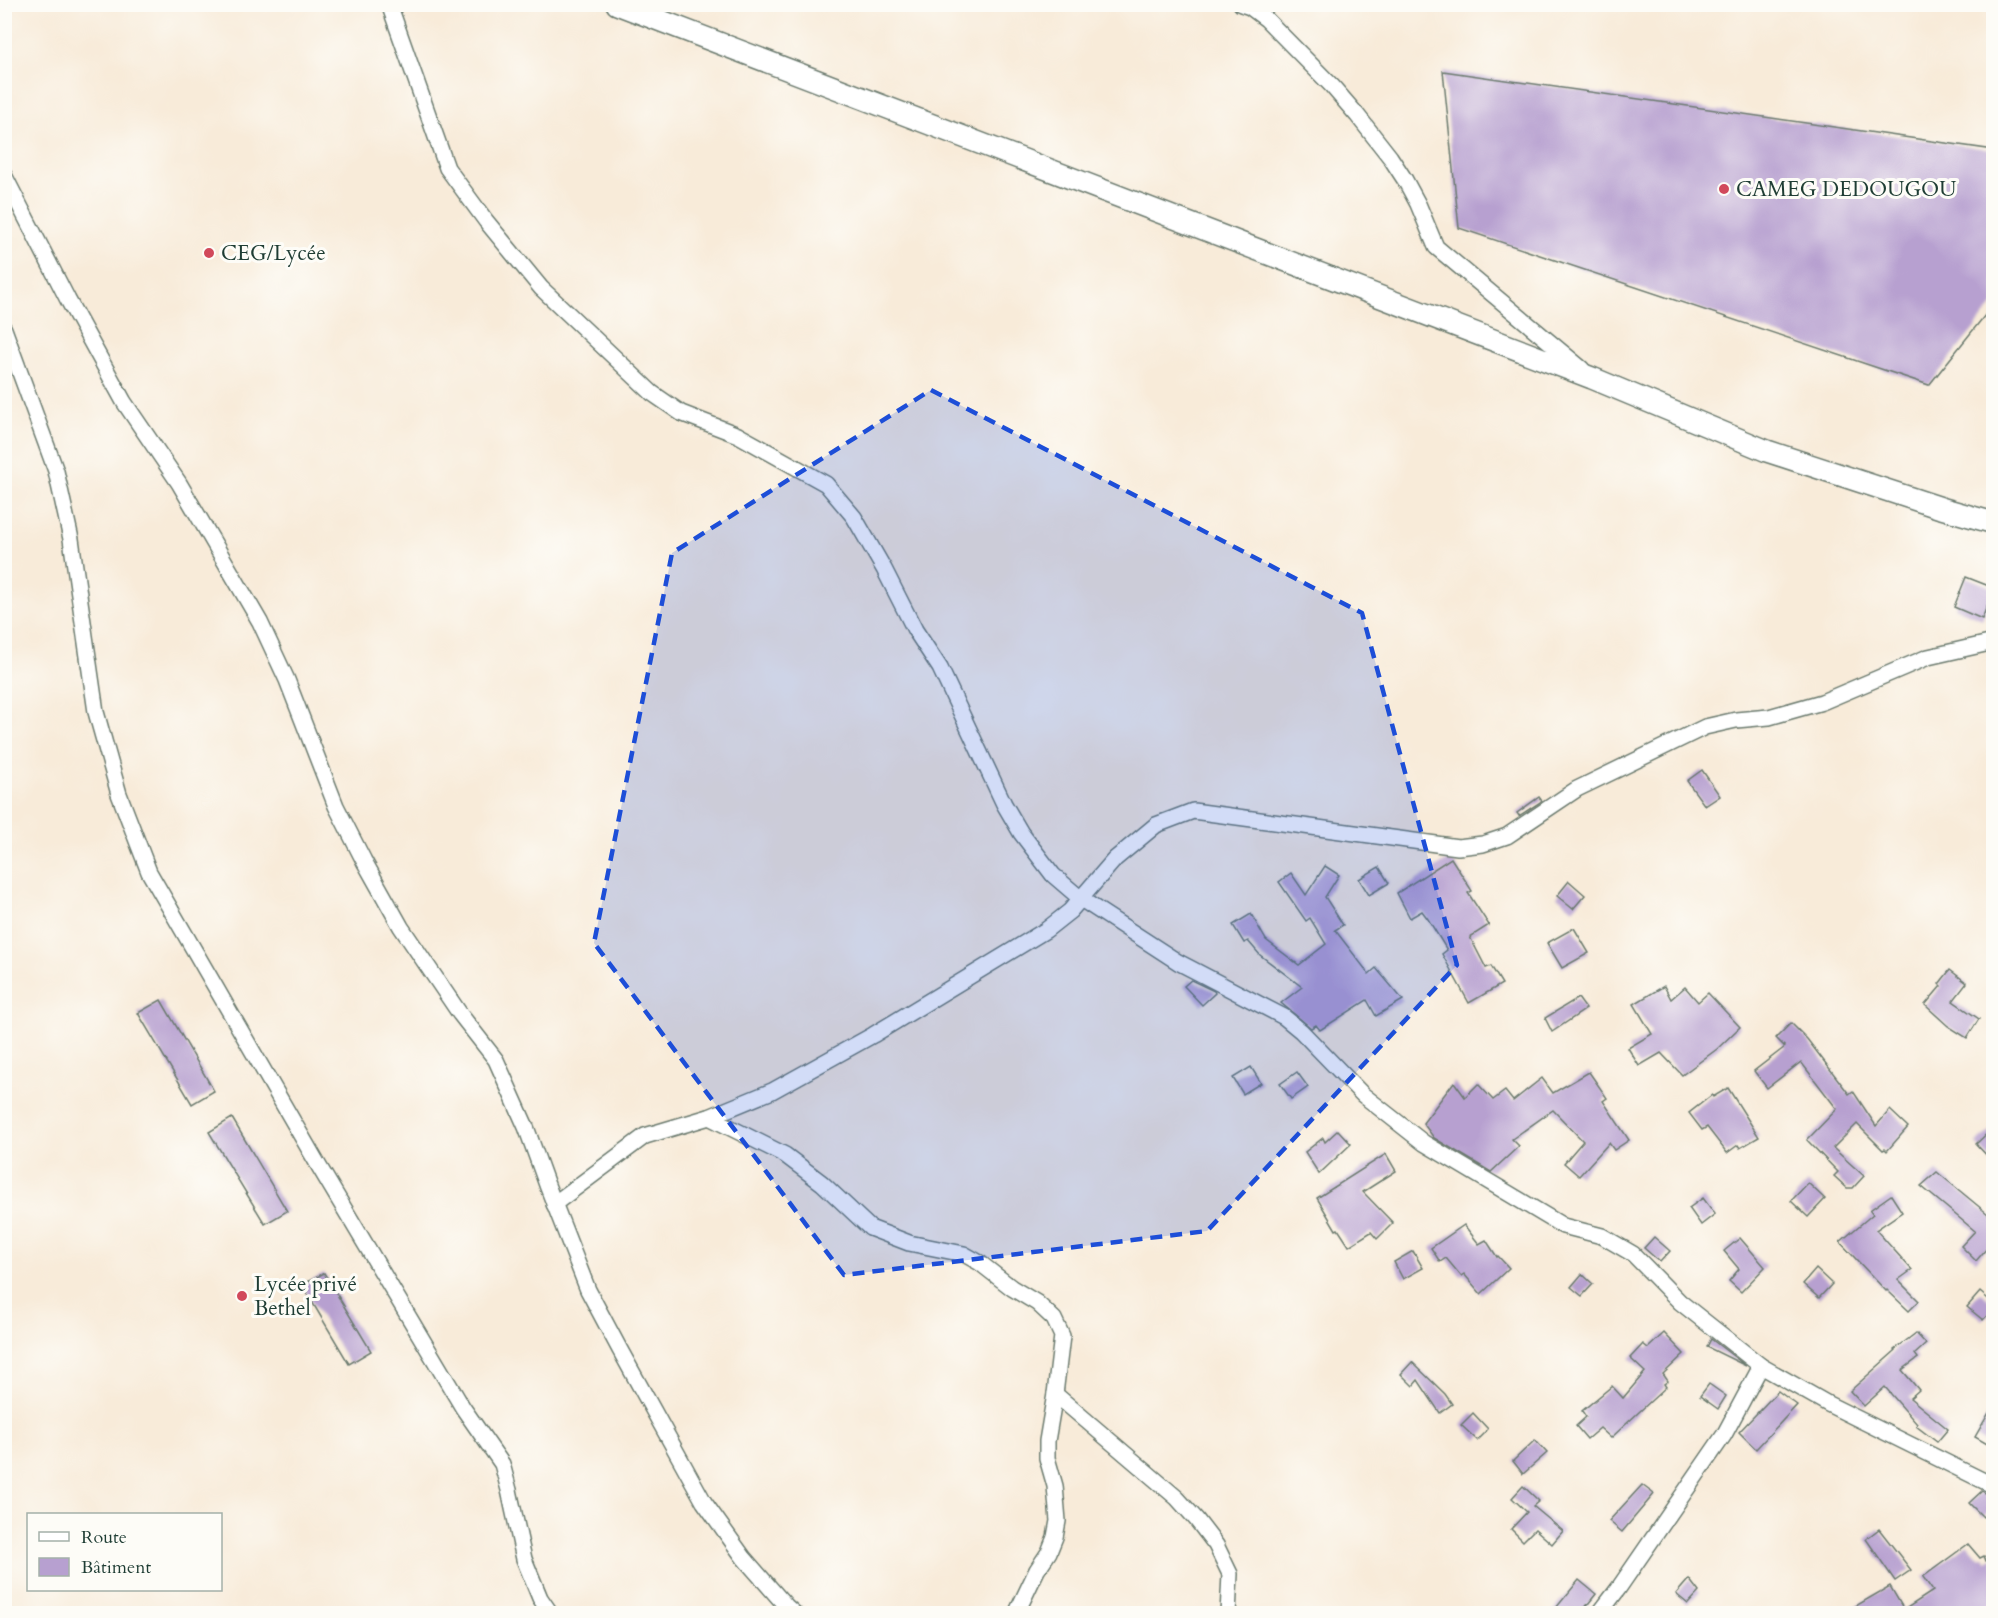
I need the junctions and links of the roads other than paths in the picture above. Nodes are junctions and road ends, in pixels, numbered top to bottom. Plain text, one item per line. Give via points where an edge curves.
1 (389, 4) edge
2 (616, 4) edge
3 (1241, 4) edge
4 (4, 175) edge
5 (4, 329) edge
6 (1592, 378) junction
7 (1994, 523) edge
8 (1994, 642) edge
9 (1081, 899) junction
10 (710, 1117) junction
11 (554, 1204) junction
12 (1761, 1366) junction
13 (1055, 1394) junction
14 (1994, 1486) edge
15 (551, 1614) edge
16 (795, 1614) edge
17 (1016, 1614) edge
18 (1228, 1614) edge
19 (1599, 1614) edge

1 - 9 street via 447,168 486,221 541,288 652,393 681,413 738,435 825,484 854,517 940,668 1021,833 1053,875
2 - 6 main road
3 - 6 street via 1266,19 1357,115 1405,180 1436,247
4 - 11 street via 124,402 179,483 260,622 336,806 364,861 401,927 496,1060
5 - 15 street via 56,471 71,539 96,712 119,794 149,872 332,1188 501,1464 524,1559
6 - 7 main road via 1767,451
8 - 9 street via 1928,657 1822,702 1769,717 1705,727 1577,789 1507,836 1483,844 1458,847 1193,811 1156,825 1115,859
9 - 10 street via 1046,930 873,1035 772,1091
9 - 12 street via 1178,962 1284,1017 1363,1095 1424,1143 1563,1226 1602,1236 1633,1254 1680,1302
10 - 11 street via 645,1136
10 - 13 street via 785,1155 870,1228 909,1243 964,1254 1037,1303 1054,1319 1062,1336
11 - 16 street via 588,1290 704,1502 744,1558
12 - 14 street
12 - 19 street via 1724,1435
13 - 17 street via 1047,1458 1058,1501 1058,1521 1055,1537
13 - 18 street via 1177,1498 1196,1519 1216,1545 1230,1574

